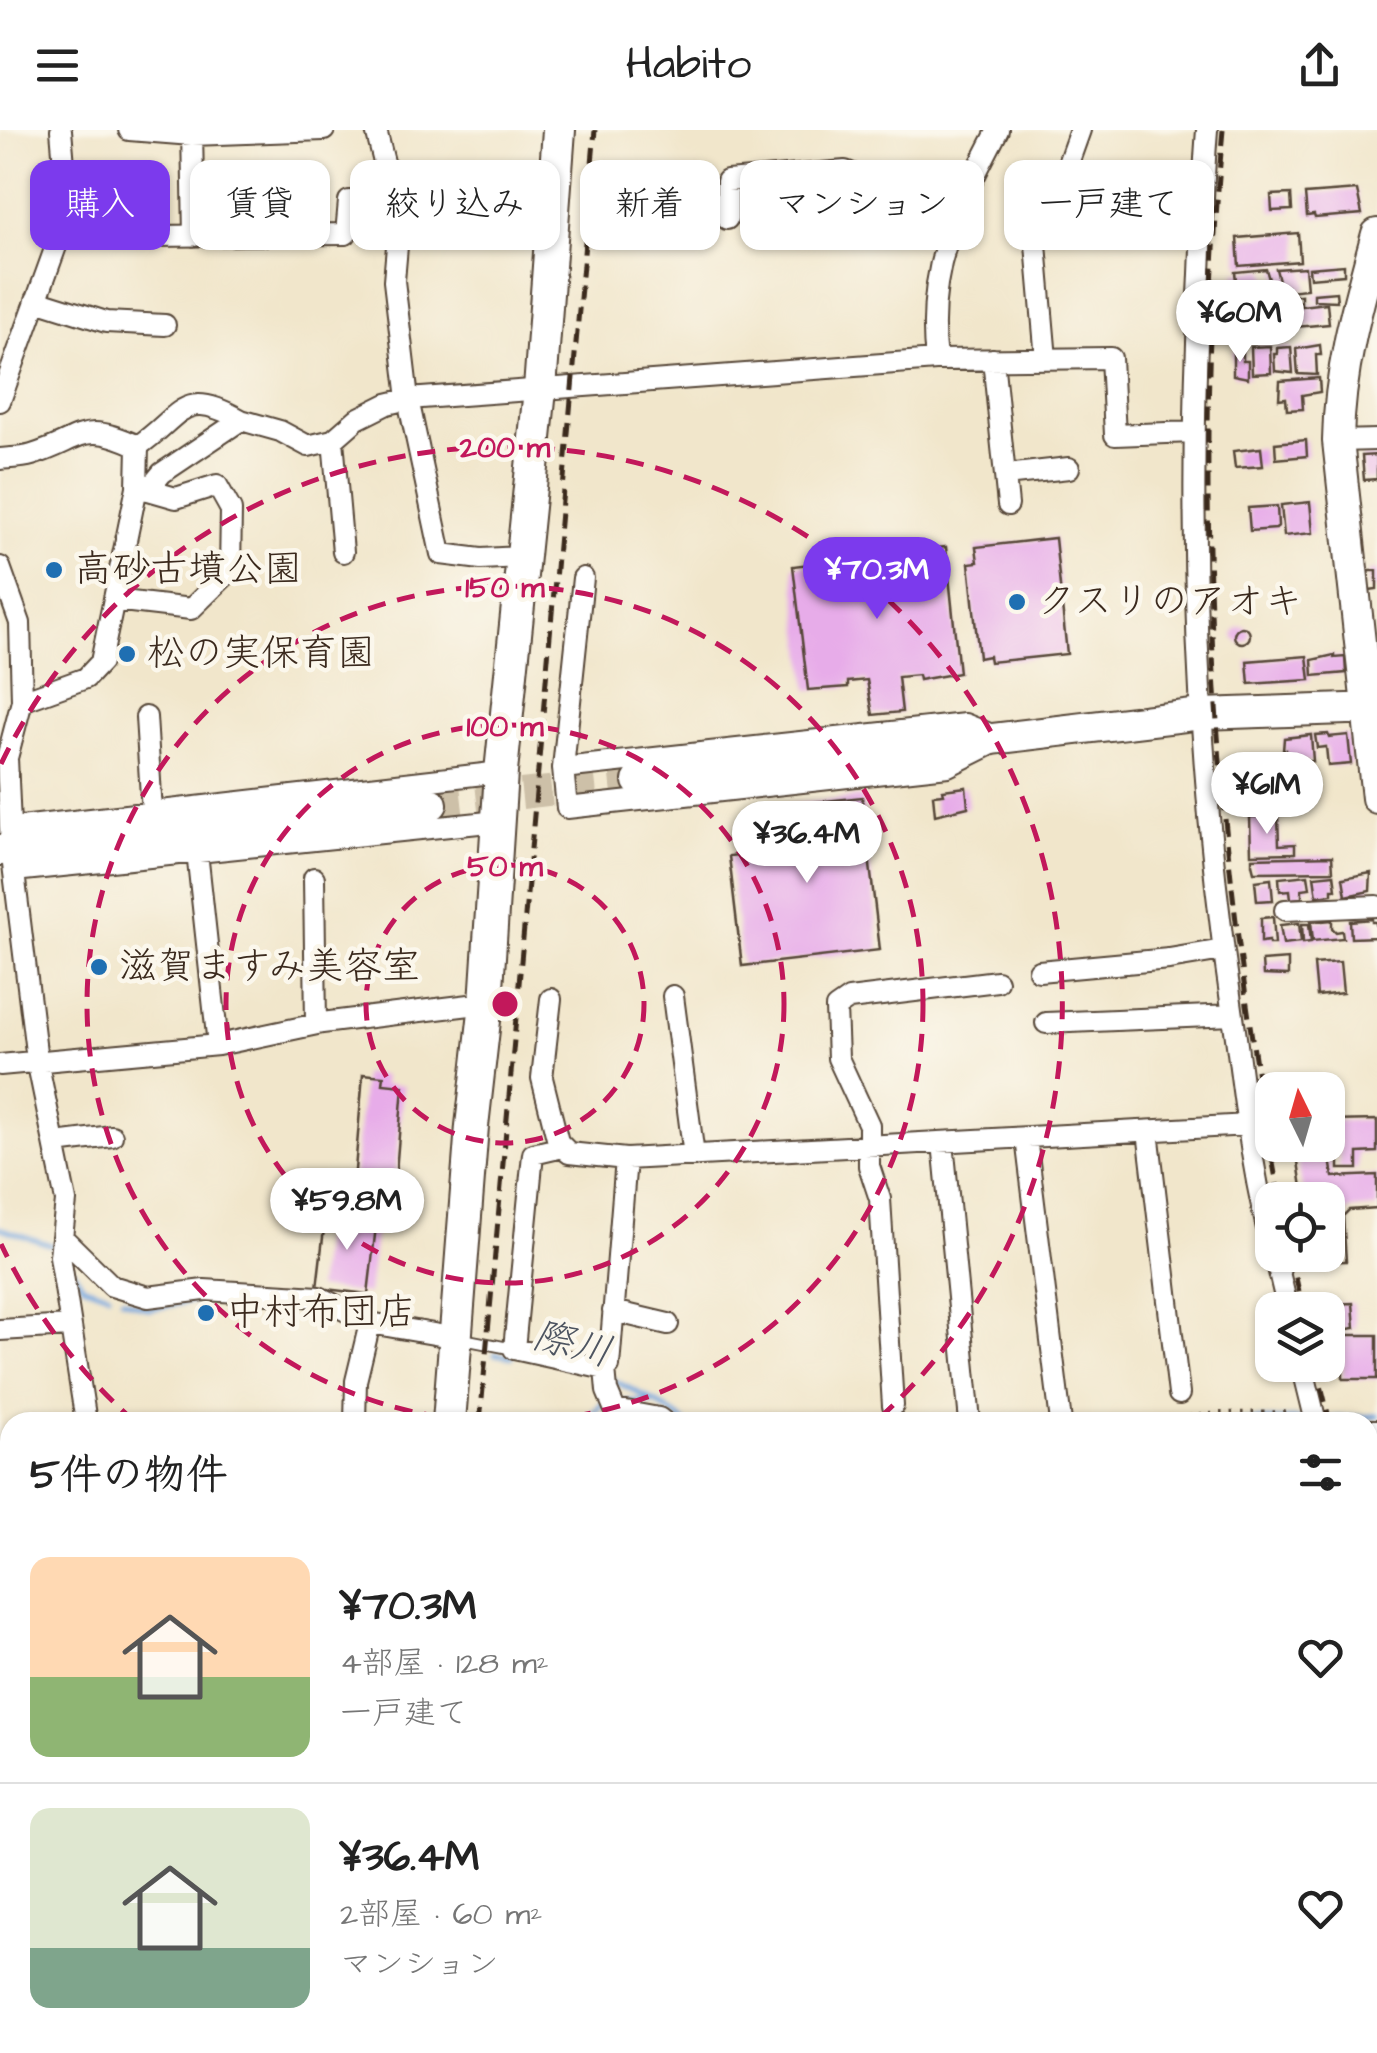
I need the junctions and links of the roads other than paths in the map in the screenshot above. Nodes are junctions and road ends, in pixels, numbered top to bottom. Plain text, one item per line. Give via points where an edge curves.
1 (61, 130) edge
2 (129, 130) edge
3 (324, 130) edge
4 (376, 130) edge
5 (559, 130) edge
6 (998, 130) edge
7 (1080, 130) edge
8 (1207, 130) edge
9 (192, 132) edge
10 (64, 160) edge
11 (193, 160) edge
12 (384, 160) edge
13 (557, 160) edge
14 (983, 160) edge
15 (740, 180) edge
16 (348, 201) dead end
17 (727, 219) dead end
18 (330, 234) edge
19 (1377, 234) edge
20 (53, 250) edge
21 (397, 250) edge
22 (551, 250) edge
23 (945, 250) edge
24 (36, 300) junction
25 (165, 325) dead end
26 (1046, 359) junction
27 (936, 360) junction
28 (993, 360) junction
29 (540, 389) junction
30 (408, 400) junction
31 (0, 401) edge
32 (241, 420) junction
33 (1193, 432) junction
34 (333, 440) junction
35 (1377, 440) edge
36 (1338, 441) junction
37 (138, 446) junction
38 (0, 460) edge
39 (1069, 468) dead end
40 (1005, 475) junction
41 (142, 489) junction
42 (1008, 505) dead end
43 (343, 552) dead end
44 (523, 557) junction
45 (0, 567) edge
46 (583, 578) dead end
47 (114, 600) junction
48 (1367, 608) edge
49 (22, 701) junction
50 (1372, 708) edge
51 (1202, 714) junction
52 (146, 717) dead end
53 (1002, 739) junction
54 (563, 768) junction
55 (502, 772) junction
56 (638, 781) tunnel mouth
57 (1377, 798) edge
58 (432, 804) tunnel mouth
59 (152, 812) junction
60 (498, 821) junction
61 (9, 849) edge
62 (197, 852) junction
63 (314, 878) dead end
64 (1377, 906) edge
65 (1286, 910) dead end
66 (1224, 950) junction
67 (1039, 971) dead end
68 (997, 981) dead end
69 (673, 996) dead end
70 (552, 998) dead end
71 (486, 1003) junction
72 (1233, 1015) junction
73 (1046, 1023) dead end
74 (316, 1024) junction
75 (218, 1045) junction
76 (37, 1060) junction
77 (0, 1065) edge
78 (1249, 1126) junction
79 (1148, 1131) junction
80 (112, 1136) dead end
81 (1026, 1138) junction
82 (943, 1142) junction
83 (56, 1143) junction
84 (868, 1146) junction
85 (563, 1147) junction
86 (694, 1156) junction
87 (626, 1160) junction
88 (1258, 1182) edge
89 (61, 1244) junction
90 (614, 1312) junction
91 (370, 1324) junction
92 (668, 1324) dead end
93 (70, 1326) junction
94 (0, 1330) edge
95 (457, 1338) junction
96 (514, 1349) junction
97 (1306, 1382) edge
98 (608, 1386) junction
99 (1179, 1394) dead end
100 (894, 1406) dead end
101 (84, 1412) edge
102 (355, 1412) edge
103 (450, 1412) edge
104 (649, 1412) edge
105 (969, 1412) edge
106 (1060, 1412) edge
107 (1314, 1412) edge

1 - 10 street
2 - 9 street
3 - 9 street
4 - 12 street
5 - 13 main road
6 - 14 street
7 - 26 street via 1066,172 1066,206 1033,210
8 - 33 street
9 - 11 street
15 - 17 street via 727,181
16 - 18 street via 346,234
19 - 36 street via 1350,332
20 - 24 street
21 - 30 street
22 - 29 main road
23 - 27 street via 931,322
24 - 25 street via 106,322
24 - 31 street
26 - 28 street
26 - 33 street via 1110,358 1115,435
27 - 28 street
27 - 29 street
28 - 40 street
29 - 30 street
29 - 44 main road
30 - 34 street via 387,404
30 - 44 street via 441,554
32 - 34 street via 308,446
32 - 37 street via 211,404 193,405
32 - 41 street
33 - 51 street
34 - 43 street
35 - 36 street
36 - 48 street
37 - 38 street via 102,433 78,434 32,455
37 - 41 street
39 - 40 street
40 - 42 street
41 - 47 street
41 - 47 street via 176,498 217,485 231,510 230,571 192,609
44 - 55 main road
45 - 49 street via 20,623
46 - 54 street
47 - 49 street via 100,662 86,678
48 - 50 street
49 - 61 street via 7,758
50 - 51 street
50 - 57 street
51 - 53 street
51 - 66 street
52 - 59 street
53 - 54 street via 965,724
53 - 54 street via 948,766 568,808
53 - 56 street
55 - 59 street
55 - 60 main road
58 - 61 street
59 - 61 street
60 - 62 street
60 - 71 main road
61 - 62 street
61 - 76 street
62 - 75 street
63 - 74 street
64 - 65 street
66 - 67 street
66 - 72 street
68 - 84 street via 849,999 836,1008 838,1058 869,1124
69 - 86 street
70 - 85 street via 542,1078
71 - 74 street
71 - 95 main road
72 - 73 street
72 - 78 street
74 - 75 street
75 - 76 street
76 - 77 street
76 - 83 street
78 - 79 street
78 - 88 street
79 - 81 street
79 - 99 street
80 - 83 street
81 - 82 street
81 - 106 street
82 - 84 street
82 - 105 street
83 - 89 street via 66,1201
84 - 86 street
84 - 100 street via 880,1199
85 - 87 street
85 - 96 street via 533,1154
86 - 87 street
87 - 90 street
89 - 91 street via 112,1286 148,1297 204,1290 319,1296
89 - 93 street
90 - 92 street
90 - 98 street
91 - 95 street
91 - 102 street
93 - 94 street
93 - 101 street
95 - 96 lane
95 - 103 main road
96 - 98 street
97 - 107 street
98 - 104 street

